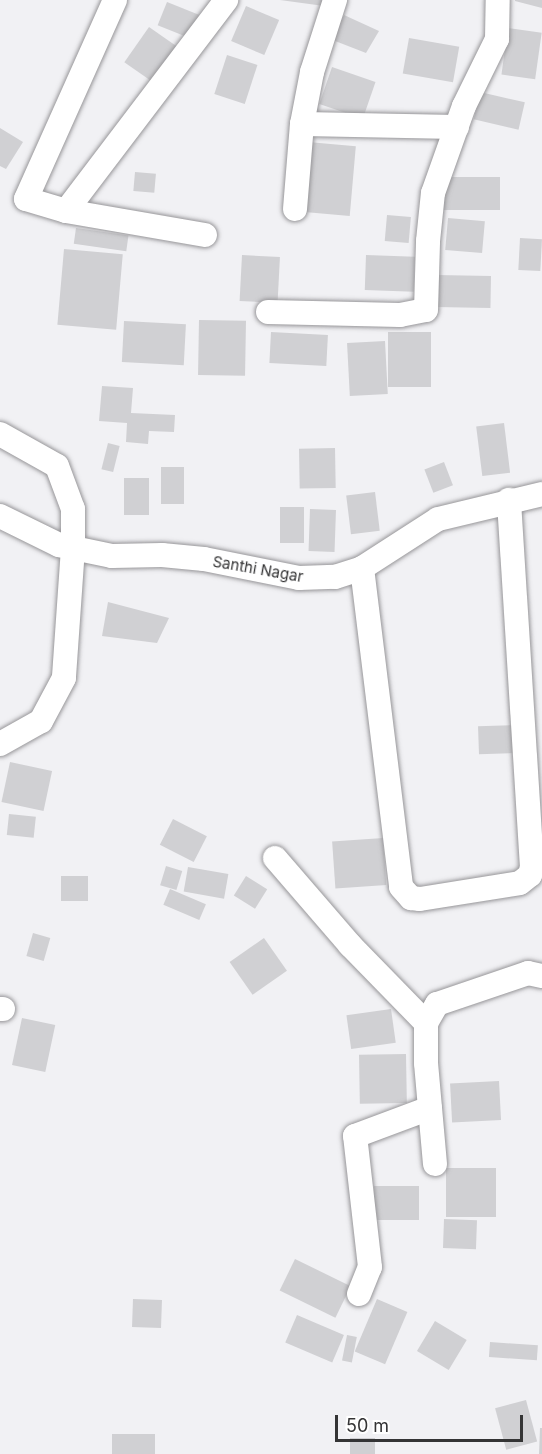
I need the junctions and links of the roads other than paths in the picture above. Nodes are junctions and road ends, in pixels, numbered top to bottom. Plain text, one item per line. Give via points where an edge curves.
1 (115, 0) edge
2 (226, 0) edge
3 (335, 0) edge
4 (498, 0) edge
5 (302, 124) junction
6 (457, 127) junction
7 (295, 209) dead end
8 (66, 211) junction
9 (205, 235) dead end
10 (268, 312) dead end
11 (0, 434) edge
12 (542, 494) edge
13 (509, 500) junction
14 (0, 516) edge
15 (73, 548) junction
16 (362, 568) junction
17 (0, 744) edge
18 (533, 761) edge
19 (275, 858) dead end
20 (542, 976) edge
21 (426, 1023) junction
22 (430, 1108) junction
23 (435, 1164) dead end
24 (359, 1294) dead end

1 - 8 street via 26,199
2 - 8 street
3 - 5 street via 312,72
4 - 6 street via 497,39
5 - 6 street
5 - 7 street
6 - 10 street via 433,193 426,310 400,315
8 - 9 street
11 - 15 street via 57,466 73,509
12 - 13 street, Santhi Nagar
13 - 16 street, Santhi Nagar via 438,519
13 - 18 street
14 - 15 street, Santhi Nagar
15 - 16 street, Santhi Nagar via 112,556 204,559 299,578 335,577
15 - 17 street via 64,678 42,721
16 - 18 street via 404,894 420,899 526,880 532,867
19 - 21 street via 350,945
20 - 21 street via 528,973 437,1004
21 - 22 street
22 - 23 street
22 - 24 street via 355,1136 370,1267

